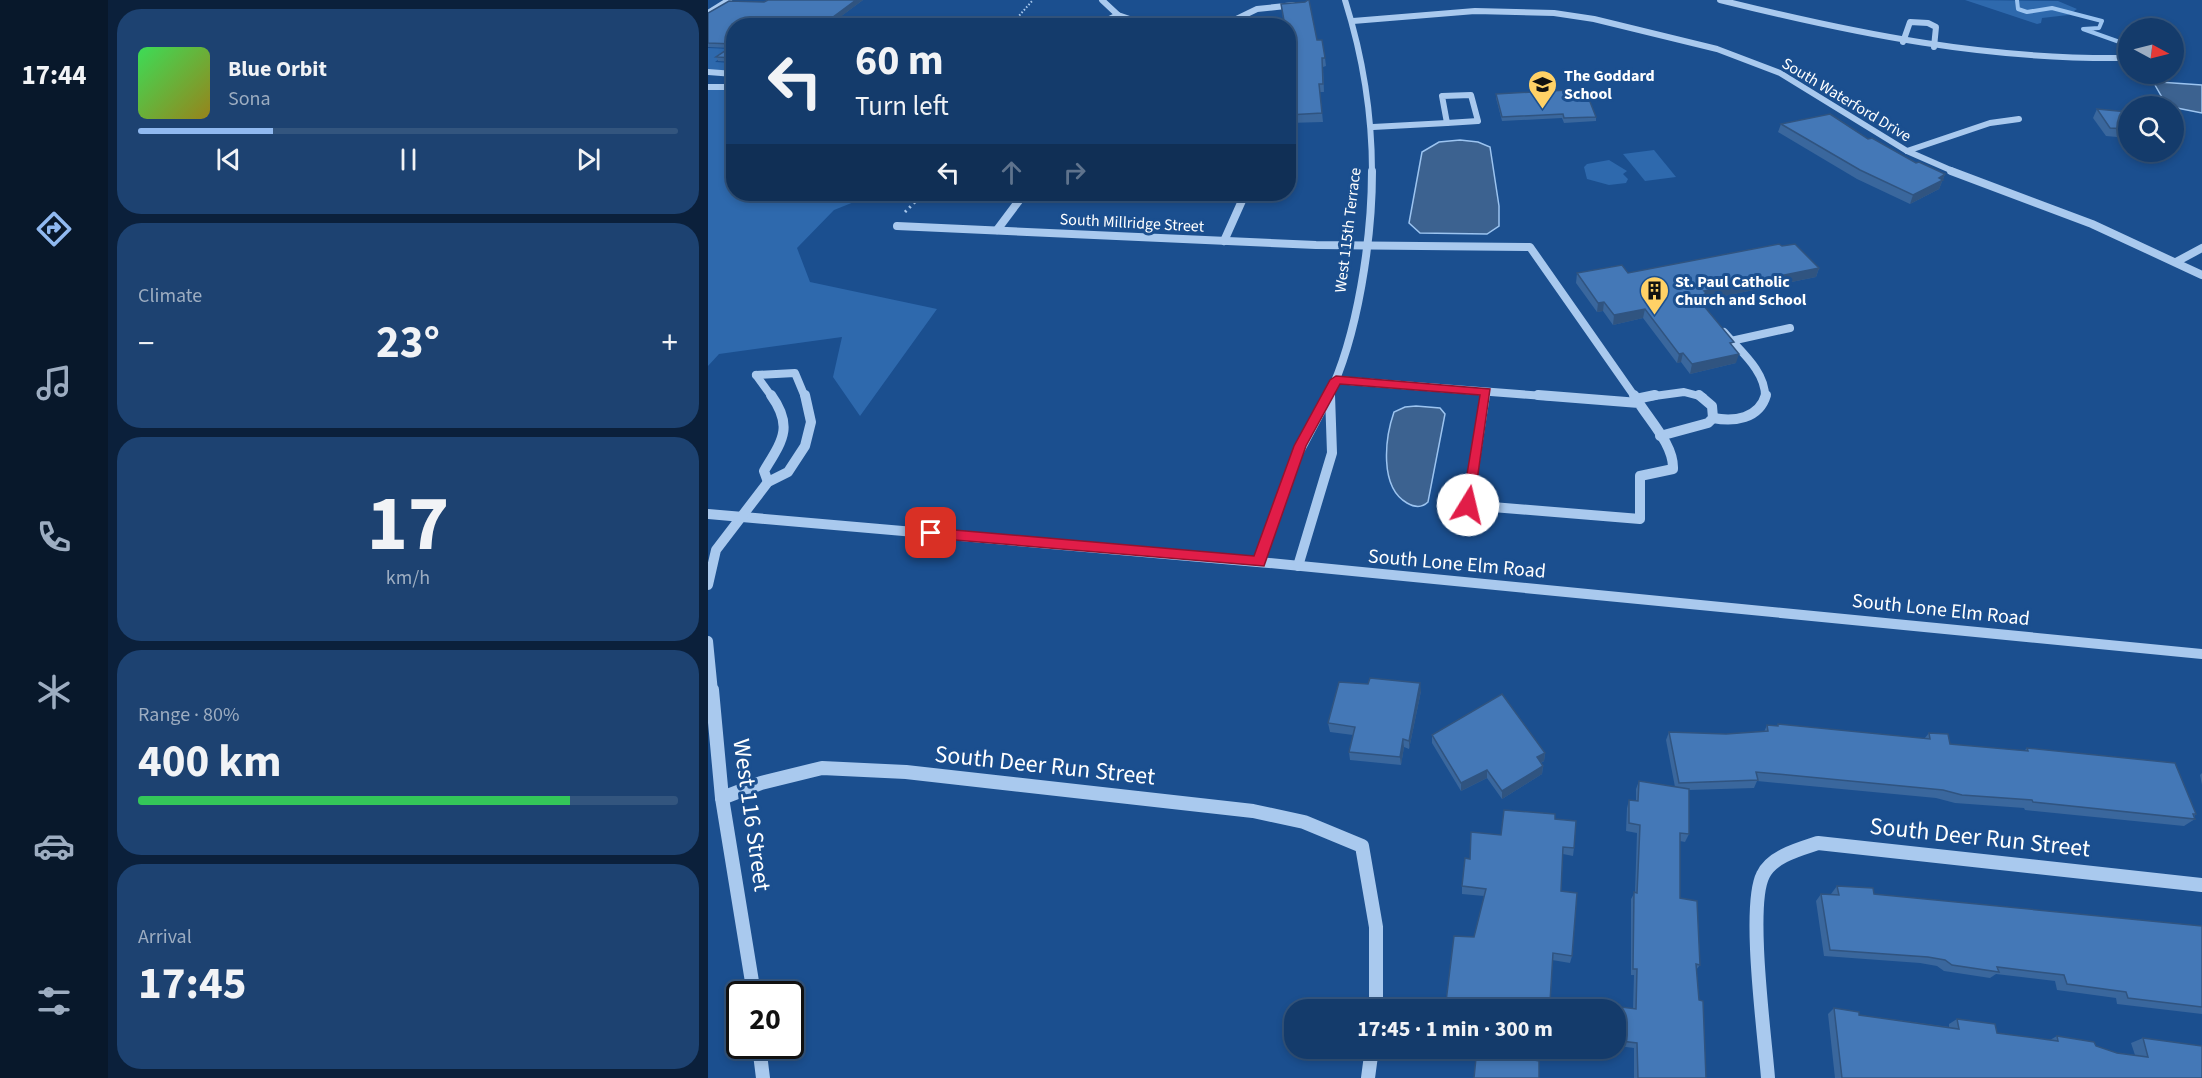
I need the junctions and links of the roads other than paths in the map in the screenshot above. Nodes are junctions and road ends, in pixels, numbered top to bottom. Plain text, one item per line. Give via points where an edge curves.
1 (729, 0) edge
2 (1102, 0) edge
3 (1345, 0) edge
4 (1720, 0) edge
5 (1757, 0) edge
6 (1305, 5) edge
7 (1748, 7) junction
8 (708, 13) edge
9 (1118, 15) junction
10 (1111, 18) edge
11 (1127, 18) edge
12 (1238, 18) edge
13 (1353, 21) junction
14 (1903, 42) junction
15 (1934, 46) junction
16 (2118, 58) edge
17 (708, 72) edge
18 (726, 73) edge
19 (708, 87) edge
20 (726, 87) edge
21 (2019, 119) dead end
22 (1447, 123) junction
23 (1373, 127) junction
24 (1907, 151) junction
25 (1018, 201) edge
26 (1242, 201) edge
27 (897, 226) dead end
28 (998, 230) junction
29 (1224, 242) junction
30 (1365, 246) junction
31 (2202, 248) edge
32 (2176, 262) junction
33 (2202, 275) edge
34 (1718, 325) edge
35 (1790, 328) dead end
36 (1731, 341) junction
37 (1336, 380) junction
38 (1330, 392) junction
39 (1486, 392) junction
40 (1637, 401) junction
41 (1713, 418) junction
42 (1660, 436) junction
43 (768, 482) junction
44 (708, 514) edge
45 (743, 517) junction
46 (1259, 562) junction
47 (1298, 566) junction
48 (708, 585) edge
49 (708, 641) edge
50 (2202, 654) edge
51 (722, 798) junction
52 (2202, 885) edge
53 (752, 981) edge
54 (1377, 999) edge
55 (761, 1059) edge
56 (1371, 1059) edge
57 (763, 1078) edge
58 (1368, 1078) edge
59 (1768, 1078) edge

1 - 8 street
2 - 9 street
3 - 13 street, West 115th Terrace
4 - 7 street
5 - 7 street
6 - 12 street via 1257,9
7 - 14 street
9 - 10 street
9 - 11 street
13 - 23 street, West 115th Terrace via 1367,74
13 - 24 street, South Waterford Drive via 1509,10 1594,19 1717,49 1780,74
14 - 15 street
14 - 15 street via 1910,22 1922,22 1936,27
15 - 16 street via 2037,57
17 - 18 street
19 - 20 street
21 - 24 street via 1990,123
22 - 22 street via 1478,121 1471,95 1442,96
22 - 23 street
23 - 30 street, West 115th Terrace via 1373,180
24 - 32 street, South Waterford Drive via 1989,187 2092,224
25 - 28 street
26 - 29 street
27 - 28 street, South Millridge Street
28 - 29 street, South Millridge Street
29 - 30 street, South Millridge Street
30 - 37 street, West 115th Terrace
30 - 40 street, South Millridge Street via 1530,247
31 - 32 street
32 - 33 street, South Waterford Drive
34 - 36 street
35 - 36 street
36 - 41 street via 1762,378 1767,389 1766,402 1743,418
37 - 38 street, West 115th Terrace
37 - 39 street
38 - 46 street, West 115th Terrace via 1300,446
38 - 47 street, West 115th Terrace via 1332,453
39 - 40 street
39 - 42 street via 1468,505 1640,519 1640,476 1666,473 1675,465
40 - 41 street via 1673,393 1696,393 1712,406
40 - 42 street
41 - 42 street via 1696,427
43 - 43 street via 788,472 805,446 811,422 795,373 756,375 782,411 784,436 764,471
43 - 45 street
44 - 45 street, South Lone Elm Road
45 - 46 street, South Lone Elm Road
45 - 48 street via 716,550
46 - 47 street, South Lone Elm Road
47 - 50 street, South Lone Elm Road
49 - 51 street, West 116 Street
51 - 53 street, West 116 Street
51 - 54 street, South Deer Run Street via 761,783 822,768 906,772 1253,811 1304,822 1362,846 1373,893 1380,967
52 - 59 street, South Deer Run Street via 1818,843 1783,856 1762,876 1756,908
55 - 57 street
56 - 58 street

